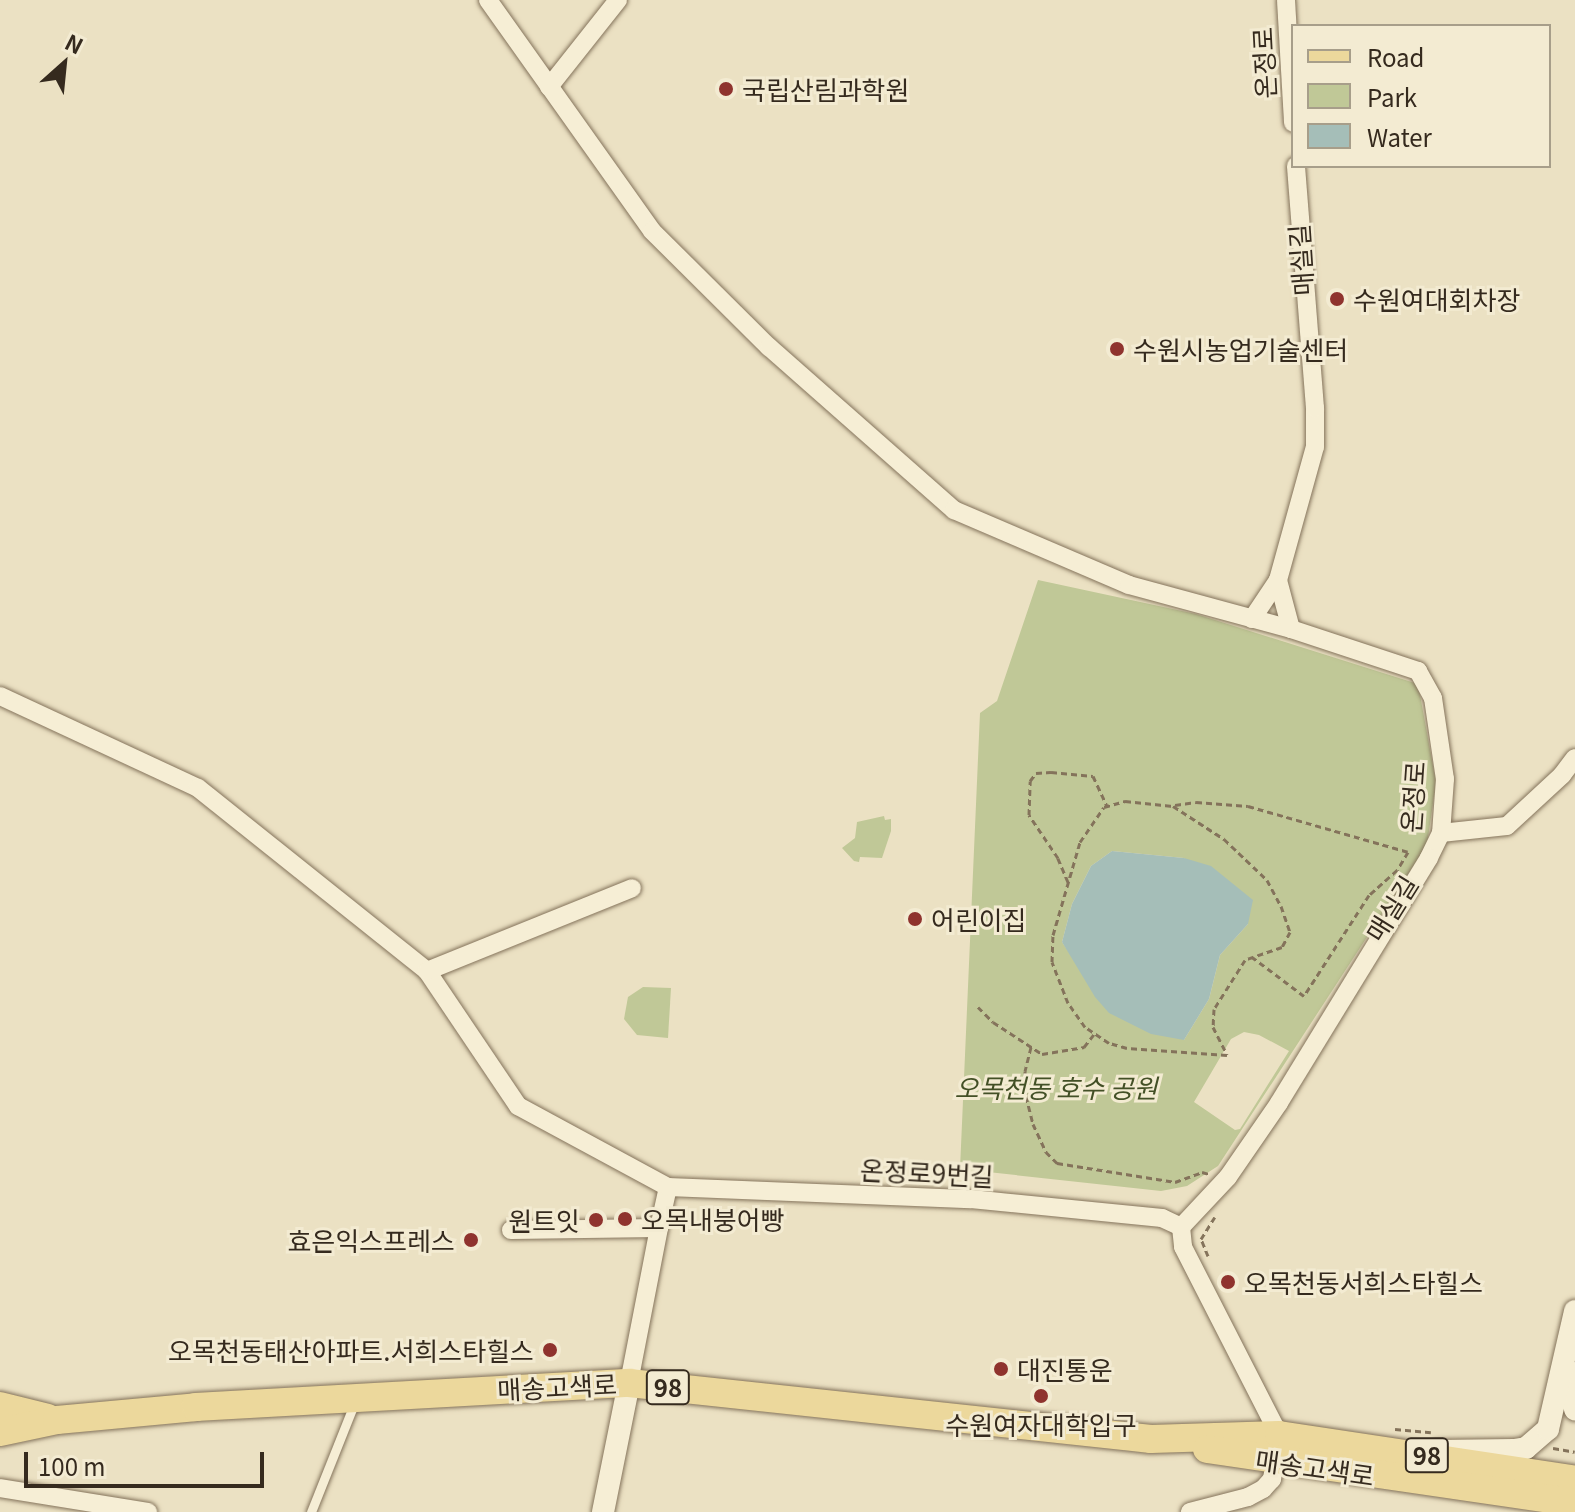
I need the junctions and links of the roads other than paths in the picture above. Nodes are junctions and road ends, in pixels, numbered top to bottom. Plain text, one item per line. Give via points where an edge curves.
1 (488, 0) edge
2 (618, 0) edge
3 (1286, 0) edge
4 (549, 87) junction
5 (1291, 88) edge
6 (1296, 168) edge
7 (1278, 580) junction
8 (1252, 619) junction
9 (1291, 629) junction
10 (0, 696) edge
11 (1575, 758) edge
12 (1441, 833) junction
13 (632, 888) dead end
14 (427, 971) junction
15 (668, 1187) junction
16 (1181, 1227) junction
17 (659, 1228) junction
18 (511, 1230) dead end
19 (1575, 1311) edge
20 (1575, 1371) edge
21 (629, 1383) junction
22 (357, 1397) junction
23 (0, 1406) edge
24 (1575, 1409) edge
25 (57, 1420) junction
26 (0, 1432) edge
27 (1421, 1442) junction
28 (1277, 1448) junction
29 (1575, 1480) edge
30 (1, 1492) edge
31 (1575, 1503) edge
32 (148, 1512) edge
33 (311, 1512) edge
34 (603, 1512) edge
35 (1190, 1512) edge

1 - 4 street
2 - 4 street
3 - 5 street, 온정로
4 - 8 street via 652,231 769,347 954,510 1129,585
6 - 7 street via 1315,447
7 - 8 street
7 - 9 street
8 - 9 street
9 - 12 street, 온정로 via 1418,671 1433,698 1438,728 1445,779
10 - 14 street via 198,788
11 - 12 street via 1507,826
12 - 16 street, 온정로 via 1279,1103 1228,1177
13 - 14 street
14 - 15 street via 518,1106
15 - 16 street, 온정로9번길 via 971,1199 1162,1218
15 - 17 street
16 - 28 street via 1183,1247
17 - 18 street
17 - 21 street
19 - 27 street via 1552,1419 1538,1439 1514,1450
20 - 24 street
21 - 22 main road, 매송고색로 / 98
21 - 28 main road, 매송고색로 / 98
21 - 34 street
22 - 25 main road, 매송고색로 / 98
22 - 33 lane
23 - 25 main road, 매송고색로 / 98
25 - 26 main road, 매송고색로 / 98
27 - 28 main road, 매송고색로 / 98
27 - 29 main road, 매송고색로 / 98
28 - 31 main road, 매송고색로
28 - 35 street via 1272,1479 1263,1489
30 - 32 street

